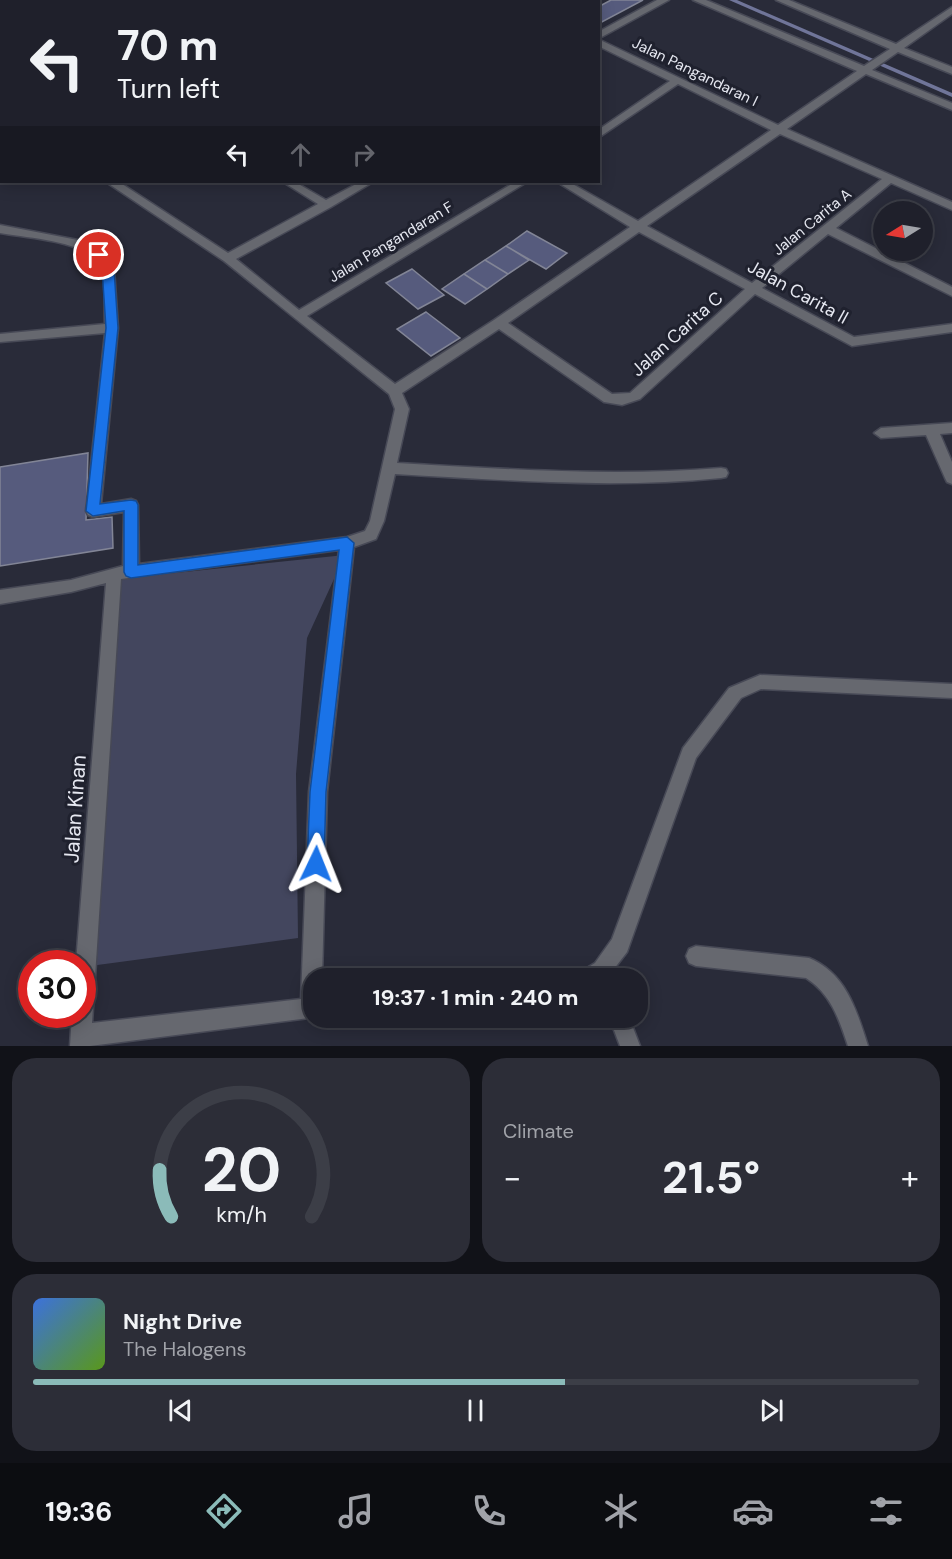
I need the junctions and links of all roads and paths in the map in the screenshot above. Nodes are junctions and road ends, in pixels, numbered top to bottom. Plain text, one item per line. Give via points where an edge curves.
1 (664, 0) edge
2 (698, 0) edge
3 (781, 0) edge
4 (952, 10) edge
5 (600, 35) edge
6 (600, 43) edge
7 (898, 49) junction
8 (867, 68) junction
9 (952, 71) edge
10 (676, 81) junction
11 (952, 107) edge
12 (600, 118) edge
13 (614, 125) junction
14 (778, 129) junction
15 (600, 134) edge
16 (889, 179) junction
17 (119, 183) edge
18 (290, 183) edge
19 (366, 183) edge
20 (520, 183) edge
21 (564, 183) edge
22 (327, 205) junction
23 (952, 206) edge
24 (638, 226) junction
25 (826, 228) junction
26 (0, 229) edge
27 (228, 258) junction
28 (754, 288) junction
29 (951, 292) edge
30 (302, 313) junction
31 (499, 323) junction
32 (112, 328) junction
33 (952, 328) edge
34 (0, 338) edge
35 (395, 391) junction
36 (952, 428) edge
37 (931, 430) junction
38 (881, 433) dead end
39 (389, 468) junction
40 (721, 473) dead end
41 (952, 478) edge
42 (347, 543) junction
43 (122, 573) junction
44 (0, 597) edge
45 (952, 691) edge
46 (696, 956) dead end
47 (313, 968) edge
48 (604, 968) edge
49 (303, 1009) edge
50 (623, 1028) edge
51 (81, 1041) edge
52 (630, 1046) edge
53 (858, 1046) edge

1 - 5 street
2 - 8 street
3 - 7 street
4 - 7 street
6 - 10 street, Jalan Pangandaran I
7 - 8 street
7 - 9 street
8 - 11 street
8 - 14 street
10 - 13 street
10 - 14 street, Jalan Pangandaran I
12 - 13 street
13 - 15 street
14 - 16 street, Jalan Pangandaran I
14 - 24 street
16 - 23 street, Jalan Pangandaran I
16 - 25 street, Jalan Carita A
17 - 27 street
18 - 22 street
19 - 22 street
20 - 30 street, Jalan Pangandaran F
21 - 24 street, Jalan Carita II
22 - 27 street
24 - 28 street, Jalan Carita II
24 - 31 street
25 - 28 street, Jalan Carita A
25 - 29 street
26 - 32 street via 84,245 99,255 108,269
27 - 30 street
28 - 31 street, Jalan Carita C via 635,396 622,400 609,399
28 - 33 street, Jalan Carita II via 852,342
30 - 35 street
31 - 35 street
32 - 34 street
32 - 43 street, Jalan Kinan via 93,511 131,505
35 - 39 street via 402,409
36 - 37 street
37 - 38 street
37 - 41 street
39 - 40 street via 605,479
39 - 42 street via 371,535
42 - 43 street
42 - 47 street via 318,792
43 - 44 street
43 - 51 street, Jalan Kinan
45 - 48 street via 760,682 735,693 689,754 620,945
46 - 53 street via 809,968 837,993
49 - 51 street
50 - 52 street

